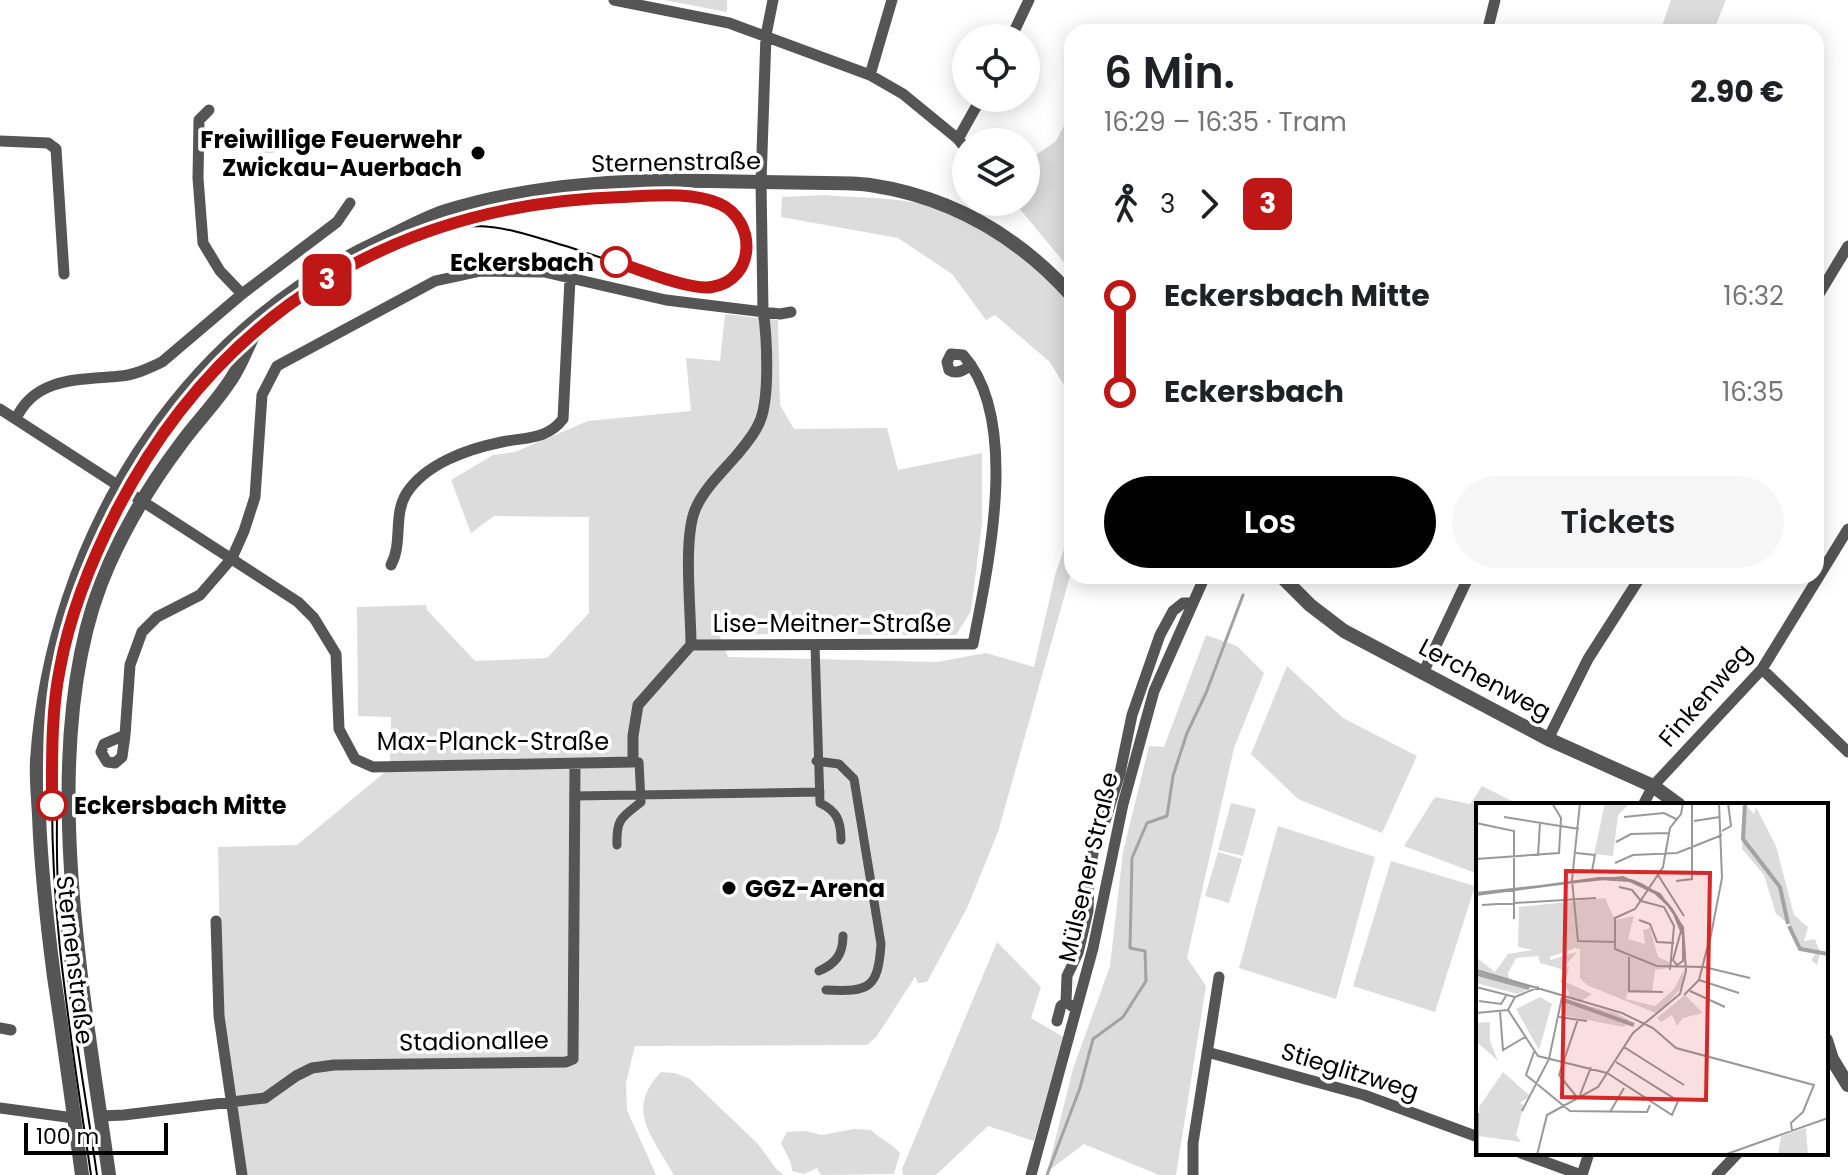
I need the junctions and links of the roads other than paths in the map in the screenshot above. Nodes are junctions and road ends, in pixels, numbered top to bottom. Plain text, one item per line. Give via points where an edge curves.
1 (614, 0) edge
2 (773, 0) edge
3 (892, 0) edge
4 (1029, 0) edge
5 (1495, 0) edge
6 (1018, 24) edge
7 (1489, 24) edge
8 (766, 35) junction
9 (870, 75) junction
10 (209, 110) dead end
11 (952, 136) edge
12 (0, 141) edge
13 (761, 182) junction
14 (350, 203) dead end
15 (1848, 246) edge
16 (64, 274) dead end
17 (570, 279) junction
18 (1824, 286) edge
19 (1064, 287) edge
20 (242, 294) junction
21 (275, 305) junction
22 (763, 310) junction
23 (791, 312) dead end
24 (971, 365) dead end
25 (0, 409) edge
26 (16, 419) junction
27 (118, 485) junction
28 (142, 500) junction
29 (1848, 529) edge
30 (232, 558) junction
31 (391, 565) dead end
32 (1824, 568) edge
33 (1201, 584) edge
34 (1289, 584) edge
35 (1465, 584) edge
36 (1636, 584) edge
37 (1814, 584) edge
38 (1193, 603) junction
39 (691, 645) junction
40 (815, 645) junction
41 (1762, 669) junction
42 (1424, 671) junction
43 (125, 735) dead end
44 (1548, 739) junction
45 (1848, 752) edge
46 (816, 761) junction
47 (636, 762) junction
48 (575, 764) junction
49 (1653, 786) junction
50 (820, 792) junction
51 (574, 796) junction
52 (639, 796) junction
53 (1644, 803) edge
54 (1676, 803) edge
55 (841, 840) dead end
56 (617, 845) dead end
57 (216, 921) dead end
58 (843, 936) dead end
59 (819, 971) dead end
60 (1219, 977) dead end
61 (826, 990) dead end
62 (1071, 1006) junction
63 (1057, 1021) dead end
64 (1207, 1052) junction
65 (1829, 1061) edge
66 (1848, 1085) edge
67 (232, 1103) junction
68 (0, 1108) edge
69 (101, 1116) junction
70 (74, 1118) junction
71 (1476, 1136) edge
72 (1527, 1155) edge
73 (1588, 1155) edge
74 (1736, 1155) edge
75 (82, 1175) edge
76 (109, 1175) edge
77 (242, 1175) edge
78 (1031, 1175) edge
79 (1193, 1175) edge
80 (1582, 1175) edge
81 (1717, 1175) edge

1 - 8 street
2 - 8 street
3 - 9 street
4 - 6 street
5 - 7 street
8 - 9 street
8 - 13 street
9 - 11 street via 903,94
10 - 20 street via 199,120 198,133 203,243
12 - 16 street via 48,143 56,149
13 - 19 street, Sternenstraße via 869,185 935,201 1013,240
13 - 21 street, Sternenstraße via 557,186 442,212 359,251
13 - 22 street
14 - 20 street via 337,222
15 - 18 street
17 - 22 street via 666,300
17 - 30 street via 544,272 481,271 435,281 277,366 262,395 255,497
17 - 31 street via 563,419 541,437 480,447 422,475 400,508 397,554
20 - 26 street via 162,362 123,376 71,378 46,386 21,407
21 - 27 street, Sternenstraße via 174,403
21 - 28 street, Sternenstraße via 254,332 236,372
22 - 23 street
22 - 39 street via 761,419 694,511
24 - 40 street, Lise-Meitner-Straße via 988,401 996,475 989,561 973,644
25 - 26 street, Max-Planck-Straße
26 - 27 street, Max-Planck-Straße
27 - 28 street, Max-Planck-Straße
27 - 70 street, Sternenstraße via 87,548 60,624 37,763 46,918
28 - 30 street, Max-Planck-Straße
28 - 69 street, Sternenstraße via 94,605 72,708 72,877
29 - 32 street, Finkenweg
30 - 43 street via 200,595 157,617 142,632 130,665
30 - 48 street, Max-Planck-Straße via 314,618 336,654 339,729 355,759 373,767
33 - 38 street, Mülsener Straße
34 - 42 street, Lerchenweg via 1344,631
35 - 42 street
36 - 44 street via 1588,659
37 - 41 street, Finkenweg
38 - 62 street, Mülsener Straße via 1154,691 1123,804 1093,948
38 - 62 street via 1173,611 1136,704 1120,773 1095,843 1088,911 1067,976
39 - 40 street, Lise-Meitner-Straße
39 - 47 street via 638,705
40 - 46 street
41 - 45 street
41 - 49 street, Finkenweg
42 - 44 street, Lerchenweg
44 - 49 street, Lerchenweg
46 - 50 street
46 - 61 street via 839,764 854,779 881,944 879,971 867,987
47 - 48 street, Max-Planck-Straße
47 - 52 street
48 - 51 street, Stadionallee
49 - 53 street, Finkenweg
49 - 54 street, Lerchenweg
50 - 52 street
50 - 55 street via 820,803 840,821
51 - 52 street
51 - 67 street, Stadionallee via 573,1059 312,1068 265,1098
52 - 56 street via 640,805 626,811 619,822
57 - 67 street via 219,1016
58 - 59 street via 836,962
60 - 64 street
62 - 63 street via 1061,1006
62 - 78 street, Mülsener Straße
64 - 71 street, Stieglitzweg via 1364,1095
64 - 79 street
65 - 66 street
67 - 69 street
67 - 77 street
68 - 70 street
69 - 70 street
69 - 76 street, Sternenstraße
70 - 75 street, Sternenstraße
72 - 80 street
73 - 80 street
74 - 81 street

